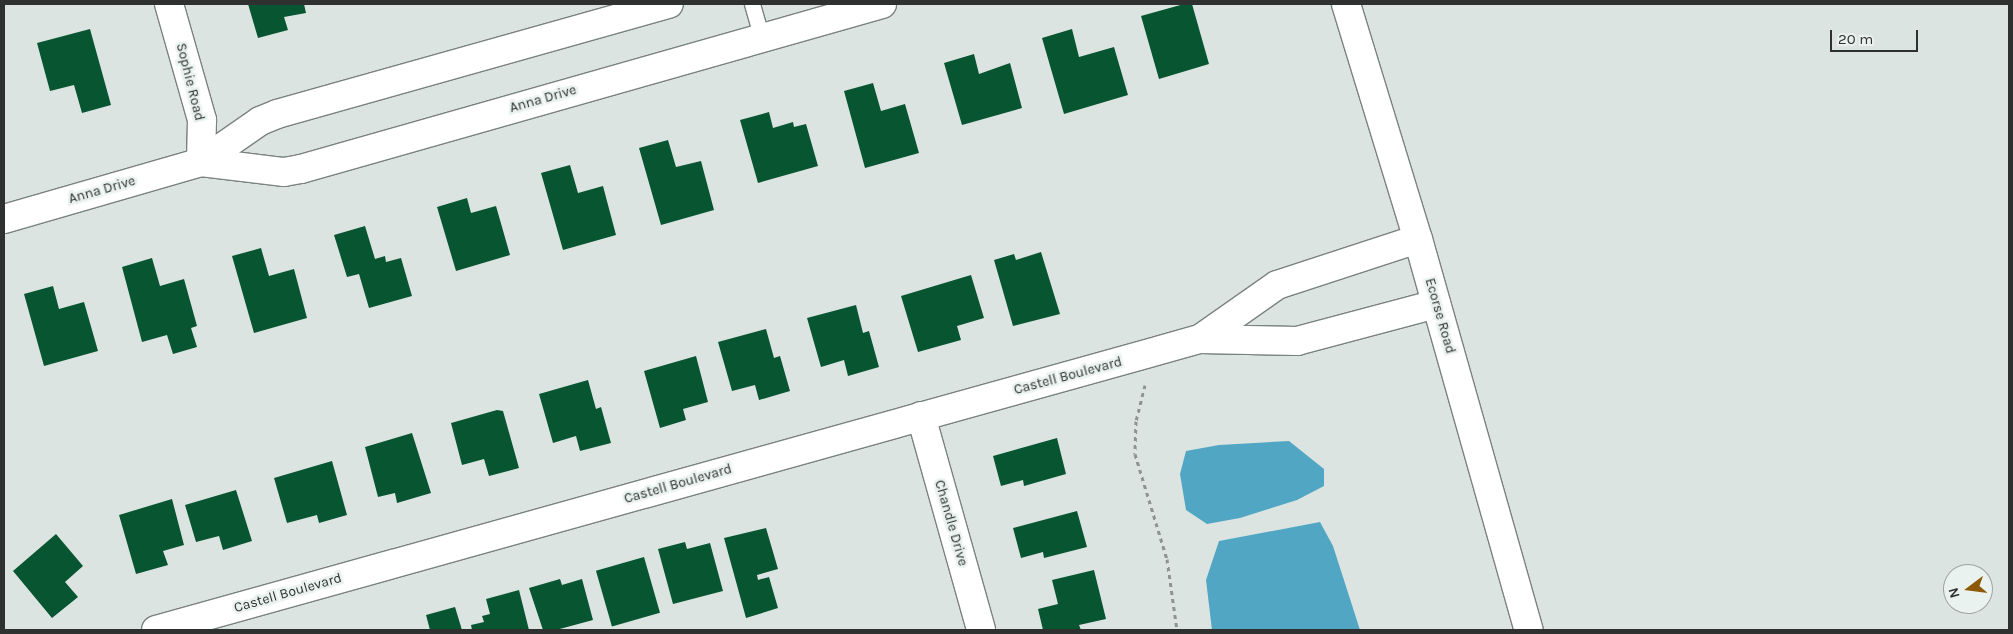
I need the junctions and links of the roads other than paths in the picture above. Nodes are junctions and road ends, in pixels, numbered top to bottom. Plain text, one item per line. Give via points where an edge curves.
1 (169, 4) edge
2 (669, 4) edge
3 (752, 4) edge
4 (882, 4) edge
5 (1346, 4) edge
6 (761, 36) junction
7 (201, 162) junction
8 (4, 219) edge
9 (1418, 239) junction
10 (1436, 304) junction
11 (1200, 339) junction
12 (922, 416) junction
13 (156, 630) edge
14 (981, 630) edge
15 (1529, 630) edge

1 - 7 street, Sophie Road via 202,120
2 - 7 street, Anna Drive via 277,114 260,121
3 - 6 lane
4 - 6 street, Anna Drive
5 - 9 street, Ecorse Road
6 - 7 street, Anna Drive via 301,169 284,172
7 - 8 street, Anna Drive
9 - 10 street, Ecorse Road
9 - 11 street, Castell Boulevard via 1277,285
10 - 11 street, Castell Boulevard via 1296,341
10 - 15 street, Ecorse Road
11 - 12 street, Castell Boulevard
12 - 13 street, Castell Boulevard
12 - 14 street, Chandle Drive

